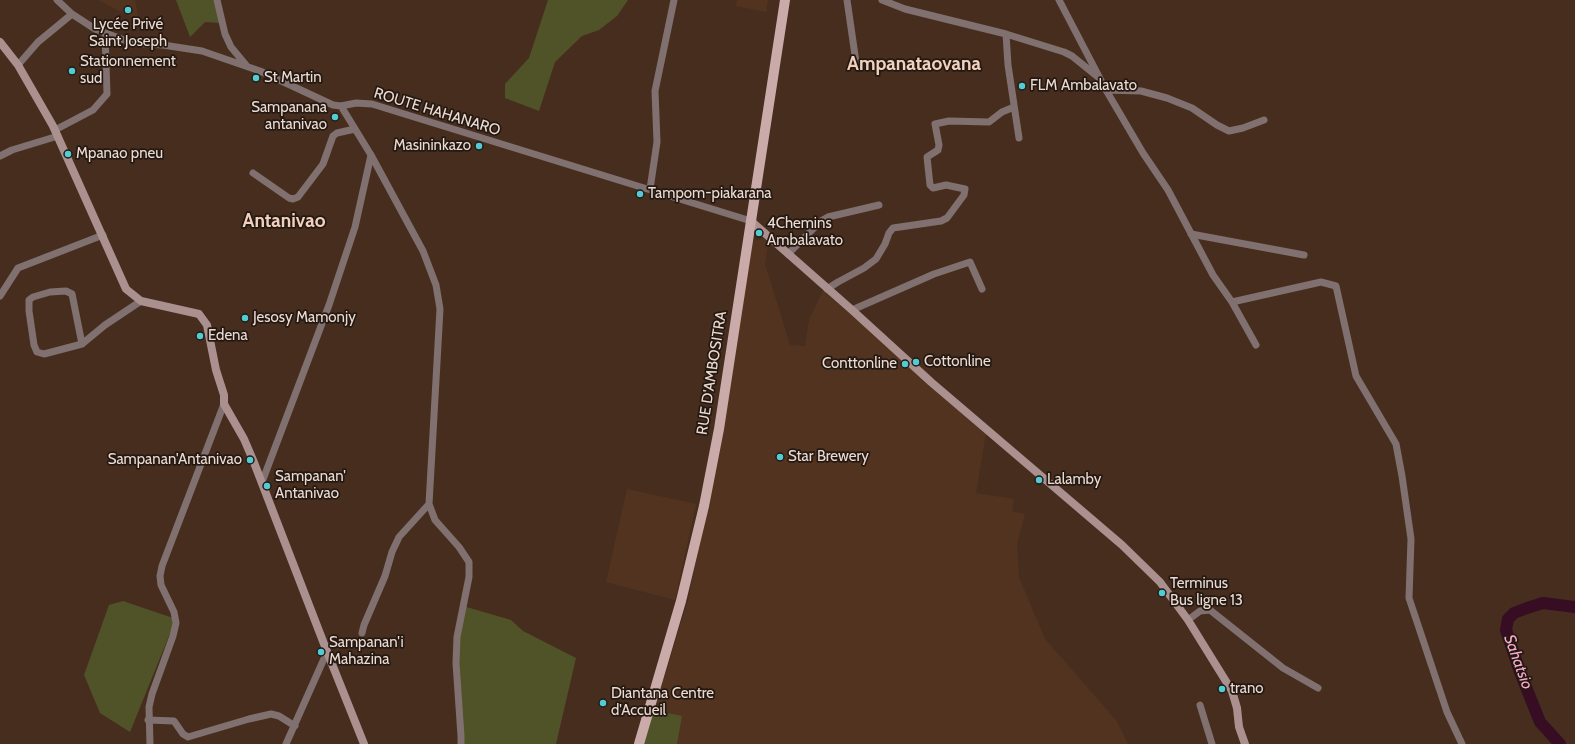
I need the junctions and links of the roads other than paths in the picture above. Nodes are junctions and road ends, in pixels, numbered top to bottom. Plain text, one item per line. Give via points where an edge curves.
1 (56, 0) edge
2 (217, 0) edge
3 (674, 0) edge
4 (785, 0) edge
5 (847, 0) edge
6 (882, 0) edge
7 (1059, 0) edge
8 (72, 14) junction
9 (105, 33) junction
10 (1006, 34) junction
11 (0, 42) edge
12 (856, 62) dead end
13 (18, 65) junction
14 (246, 65) junction
15 (1101, 80) junction
16 (1106, 90) junction
17 (342, 106) junction
18 (1014, 107) junction
19 (1264, 120) dead end
20 (355, 129) junction
21 (57, 133) junction
22 (1018, 138) dead end
23 (371, 155) junction
24 (0, 156) edge
25 (253, 172) dead end
26 (650, 189) junction
27 (879, 205) dead end
28 (751, 221) junction
29 (103, 234) junction
30 (1191, 234) junction
31 (788, 254) junction
32 (1304, 255) dead end
33 (827, 289) junction
34 (982, 289) dead end
35 (0, 296) edge
36 (141, 301) junction
37 (1232, 302) junction
38 (852, 310) junction
39 (82, 344) junction
40 (1256, 345) dead end
41 (224, 404) junction
42 (262, 482) junction
43 (429, 504) junction
44 (1188, 620) junction
45 (362, 633) dead end
46 (327, 652) junction
47 (1318, 688) dead end
48 (1200, 705) dead end
49 (148, 720) junction
50 (295, 726) junction
51 (150, 744) edge
52 (286, 744) edge
53 (364, 744) edge
54 (461, 744) edge
55 (639, 744) edge
56 (1212, 744) edge
57 (1245, 744) edge
58 (1462, 744) edge

1 - 8 street, ROUTE HAHANARO
2 - 14 street via 225,34
3 - 26 street via 655,90 657,142
4 - 28 main road, RUE D'AMBOSITRA
5 - 12 street
6 - 10 street via 905,10
7 - 15 street
8 - 9 street, ROUTE HAHANARO
8 - 13 street via 38,42
9 - 14 street, ROUTE HAHANARO via 132,43 202,51
9 - 21 street via 107,94 93,110
10 - 15 street via 1064,52
10 - 18 street
11 - 13 main road
13 - 21 main road
14 - 17 street, ROUTE HAHANARO via 333,105
15 - 16 street
16 - 19 street via 1141,91 1167,98 1192,108 1229,130
16 - 30 street via 1168,190
17 - 20 street
17 - 26 street, ROUTE HAHANARO via 356,103 372,104
18 - 22 street
18 - 33 street via 989,122 949,121 935,124 939,145 938,150 928,157 930,185 933,188 946,185 965,190 964,195 947,218 941,221 893,228 876,259
20 - 23 street
20 - 25 street via 333,136 323,164 298,197 289,198
21 - 24 street
21 - 29 main road
23 - 42 street via 355,227 329,305
23 - 43 street via 423,251 436,285 440,309
26 - 28 street, ROUTE HAHANARO
27 - 31 street via 828,217
28 - 31 main road
28 - 55 main road, RUE D'AMBOSITRA via 719,429 704,506 681,601
29 - 35 street via 18,268
29 - 36 main road via 126,289
30 - 32 street
30 - 37 street via 1213,275
31 - 33 main road
33 - 38 main road
34 - 38 street via 970,262 934,274
36 - 39 street
36 - 41 main road via 199,314 207,325
37 - 40 street
37 - 58 street via 1321,282 1336,286 1356,376 1396,444 1411,538 1409,598 1447,712
38 - 44 main road via 931,382 1122,545 1160,582
39 - 39 street via 72,294 66,291 50,292 30,300 34,345 37,352 44,354
41 - 42 main road via 244,439
41 - 49 street via 162,566 161,585 176,622 152,694
42 - 46 main road
43 - 45 street via 399,537
43 - 54 street via 435,520 469,562 469,577 457,637
44 - 47 street via 1200,611 1210,610 1283,668
44 - 57 main road via 1232,691
46 - 50 street
46 - 53 main road
48 - 56 street
49 - 50 street via 174,721 188,737 249,718 271,714
49 - 51 street
50 - 52 street

